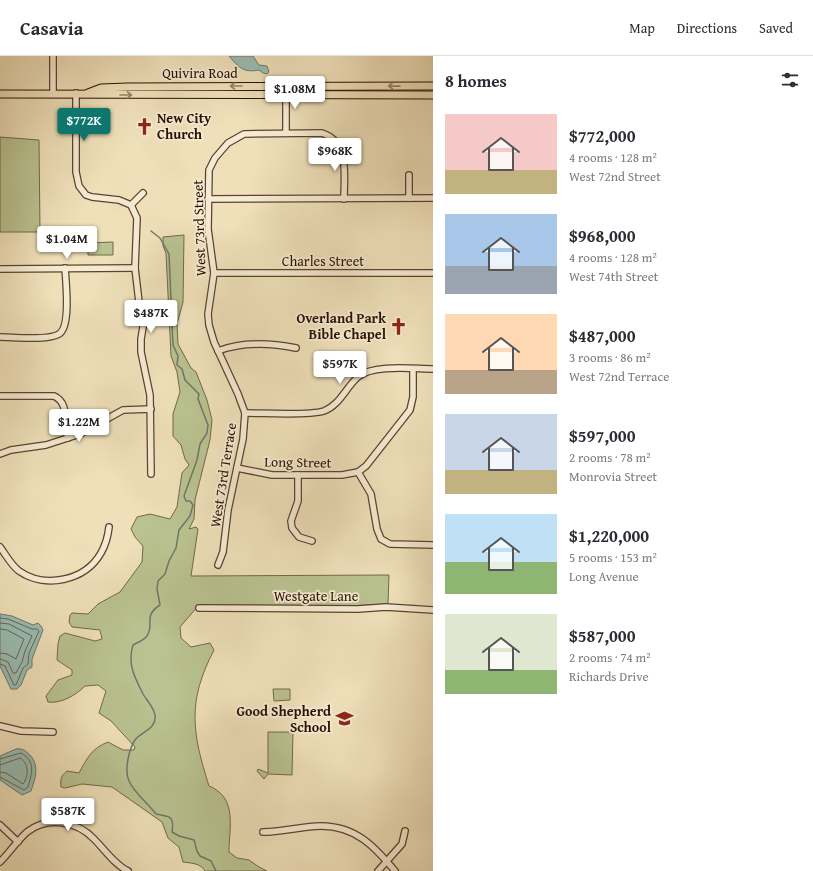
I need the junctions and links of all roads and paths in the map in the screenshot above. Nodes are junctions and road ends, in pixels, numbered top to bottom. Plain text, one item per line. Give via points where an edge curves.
1 (53, 56) edge
2 (185, 86) junction
3 (286, 86) junction
4 (374, 86) junction
5 (433, 86) edge
6 (76, 93) junction
7 (88, 93) junction
8 (0, 94) edge
9 (53, 94) junction
10 (286, 94) junction
11 (374, 94) junction
12 (186, 95) junction
13 (433, 95) edge
14 (286, 133) junction
15 (409, 175) dead end
16 (143, 193) dead end
17 (344, 198) junction
18 (409, 198) junction
19 (433, 198) edge
20 (208, 200) junction
21 (131, 205) junction
22 (0, 268) edge
23 (66, 268) junction
24 (135, 268) junction
25 (214, 273) junction
26 (433, 273) edge
27 (210, 299) joint
28 (0, 337) edge
29 (296, 348) dead end
30 (218, 351) junction
31 (412, 369) junction
32 (433, 369) edge
33 (0, 396) edge
34 (151, 408) junction
35 (245, 413) junction
36 (68, 438) junction
37 (0, 454) edge
38 (237, 468) junction
39 (358, 472) junction
40 (151, 474) dead end
41 (298, 475) junction
42 (109, 527) dead end
43 (312, 541) dead end
44 (433, 545) edge
45 (0, 547) edge
46 (218, 565) dead end
47 (199, 608) dead end
48 (433, 610) edge
49 (0, 726) edge
50 (53, 732) dead end
51 (0, 825) edge
52 (405, 831) dead end
53 (263, 832) dead end
54 (18, 842) junction
55 (387, 861) junction
56 (0, 862) edge
57 (120, 869) edge
58 (128, 871) edge
59 (378, 871) edge
60 (395, 871) edge

1 - 9 street
3 -> 2 main road, Quivira Road
2 - 7 main road, Quivira Road via 101,88
2 - 12 main road
3 - 4 main road, Quivira Road
3 - 10 street
5 -> 4 main road, Quivira Road
4 - 11 main road
6 - 7 main road, Quivira Road
6 - 9 main road, Quivira Road
6 - 21 street via 76,172 79,186 86,195 98,199 120,200
7 -> 12 main road, Quivira Road
8 - 9 main road, Quivira Road
10 - 11 main road, Quivira Road
10 - 12 main road, Quivira Road
10 - 14 street
11 - 13 main road, Quivira Road
14 - 17 street via 322,134 337,142 344,158
14 - 20 street, West 73rd Street via 244,134 228,143 209,170
15 - 18 street
16 - 21 street
17 - 18 street
17 - 20 street
18 - 19 street
20 - 25 street, West 73rd Street via 208,229
21 - 24 street via 137,218
22 - 23 street
23 - 24 street
23 - 28 street via 66,318 63,331 50,337
24 - 34 street via 144,321 141,352
25 - 26 street, Charles Street
25 - 27 street, West 73rd Street
27 - 30 street, West 73rd Terrace via 209,325
29 - 30 street via 279,345 235,345
30 - 35 street, West 73rd Terrace
31 - 32 street
31 - 35 street via 364,373 335,404 323,411
31 - 39 street via 413,397 410,410 366,466
33 - 36 street via 54,396 62,402
34 - 36 street via 122,410 89,430
34 - 40 street
35 - 38 street, West 73rd Terrace
36 - 37 street
38 - 41 street, Long Street via 272,475
38 - 46 street, West 73rd Terrace via 223,552
39 - 41 street, Long Street via 342,475
39 - 44 street via 371,494 380,539 390,544
41 - 43 street via 298,501 291,521 292,528 299,537
42 - 45 street via 101,553 92,565 80,574 58,580 41,580 26,575 10,562
47 - 48 street, Westgate Lane via 386,607
49 - 50 street via 21,731
51 - 54 street
52 - 55 street via 402,844
53 - 55 street via 322,826 343,829 370,843
54 - 56 street
54 - 57 street via 38,826 56,822 72,824 88,832
55 - 59 street
55 - 60 street
57 - 58 street

